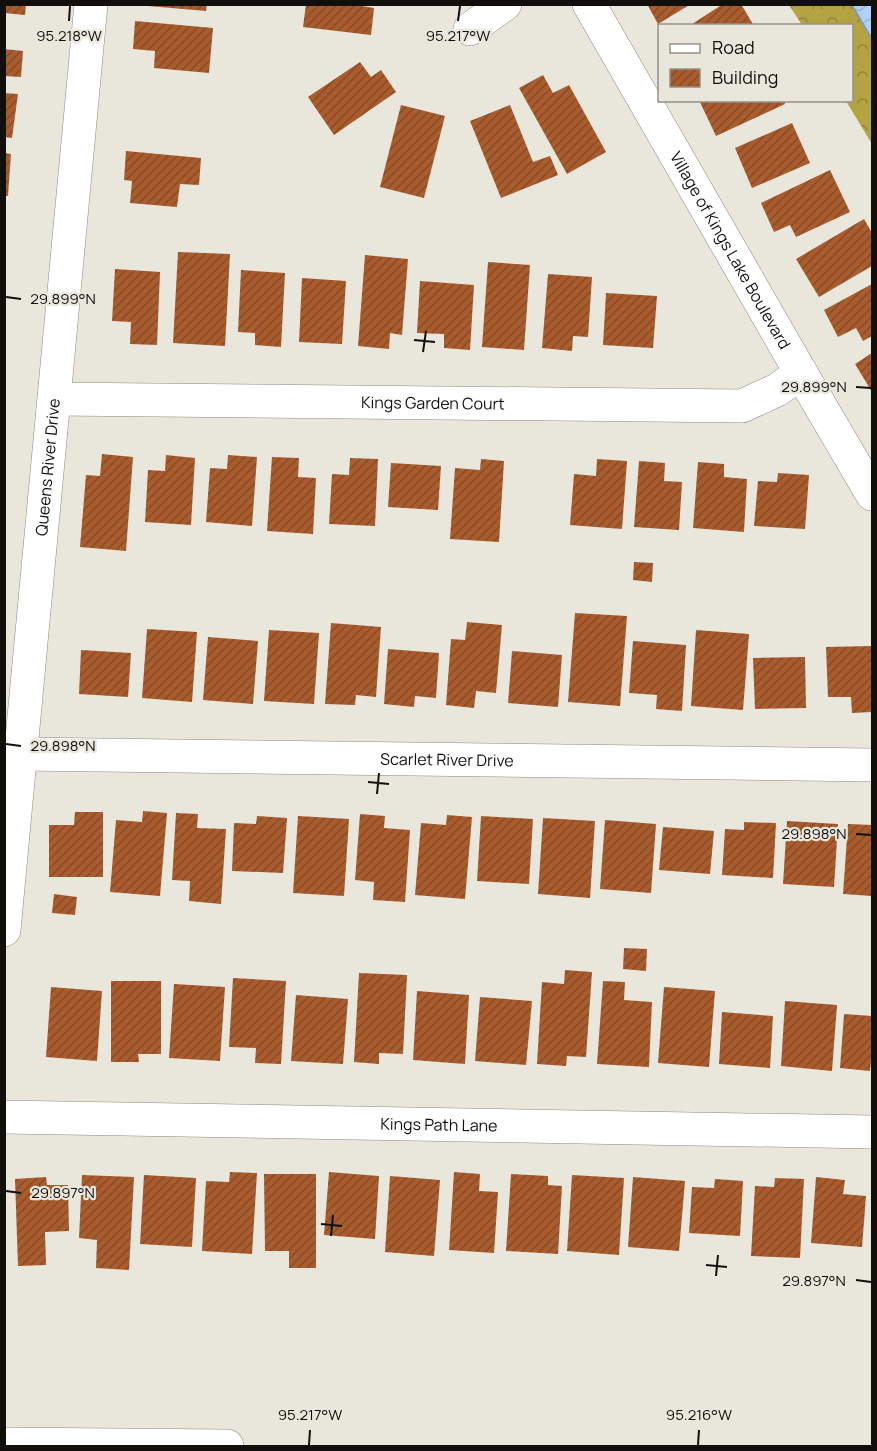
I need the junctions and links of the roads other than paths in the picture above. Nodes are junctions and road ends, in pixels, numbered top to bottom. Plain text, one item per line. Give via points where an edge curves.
1 (91, 4) edge
2 (505, 4) edge
3 (589, 4) edge
4 (470, 29) dead end
5 (801, 373) junction
6 (55, 399) junction
7 (873, 495) edge
8 (21, 754) junction
9 (873, 765) edge
10 (4, 930) edge
11 (4, 1117) edge
12 (873, 1132) edge
13 (4, 1444) edge
14 (227, 1446) edge

1 - 6 street, Queens River Drive
2 - 4 street
3 - 5 street, Village of Kings Lake Boulevard
5 - 6 street, Kings Garden Court via 777,390 742,406
5 - 7 street, Village of Kings Lake Boulevard
6 - 8 street, Queens River Drive
8 - 9 street, Scarlet River Drive
8 - 10 street, Queens River Drive
11 - 12 street, Kings Path Lane
13 - 14 street

